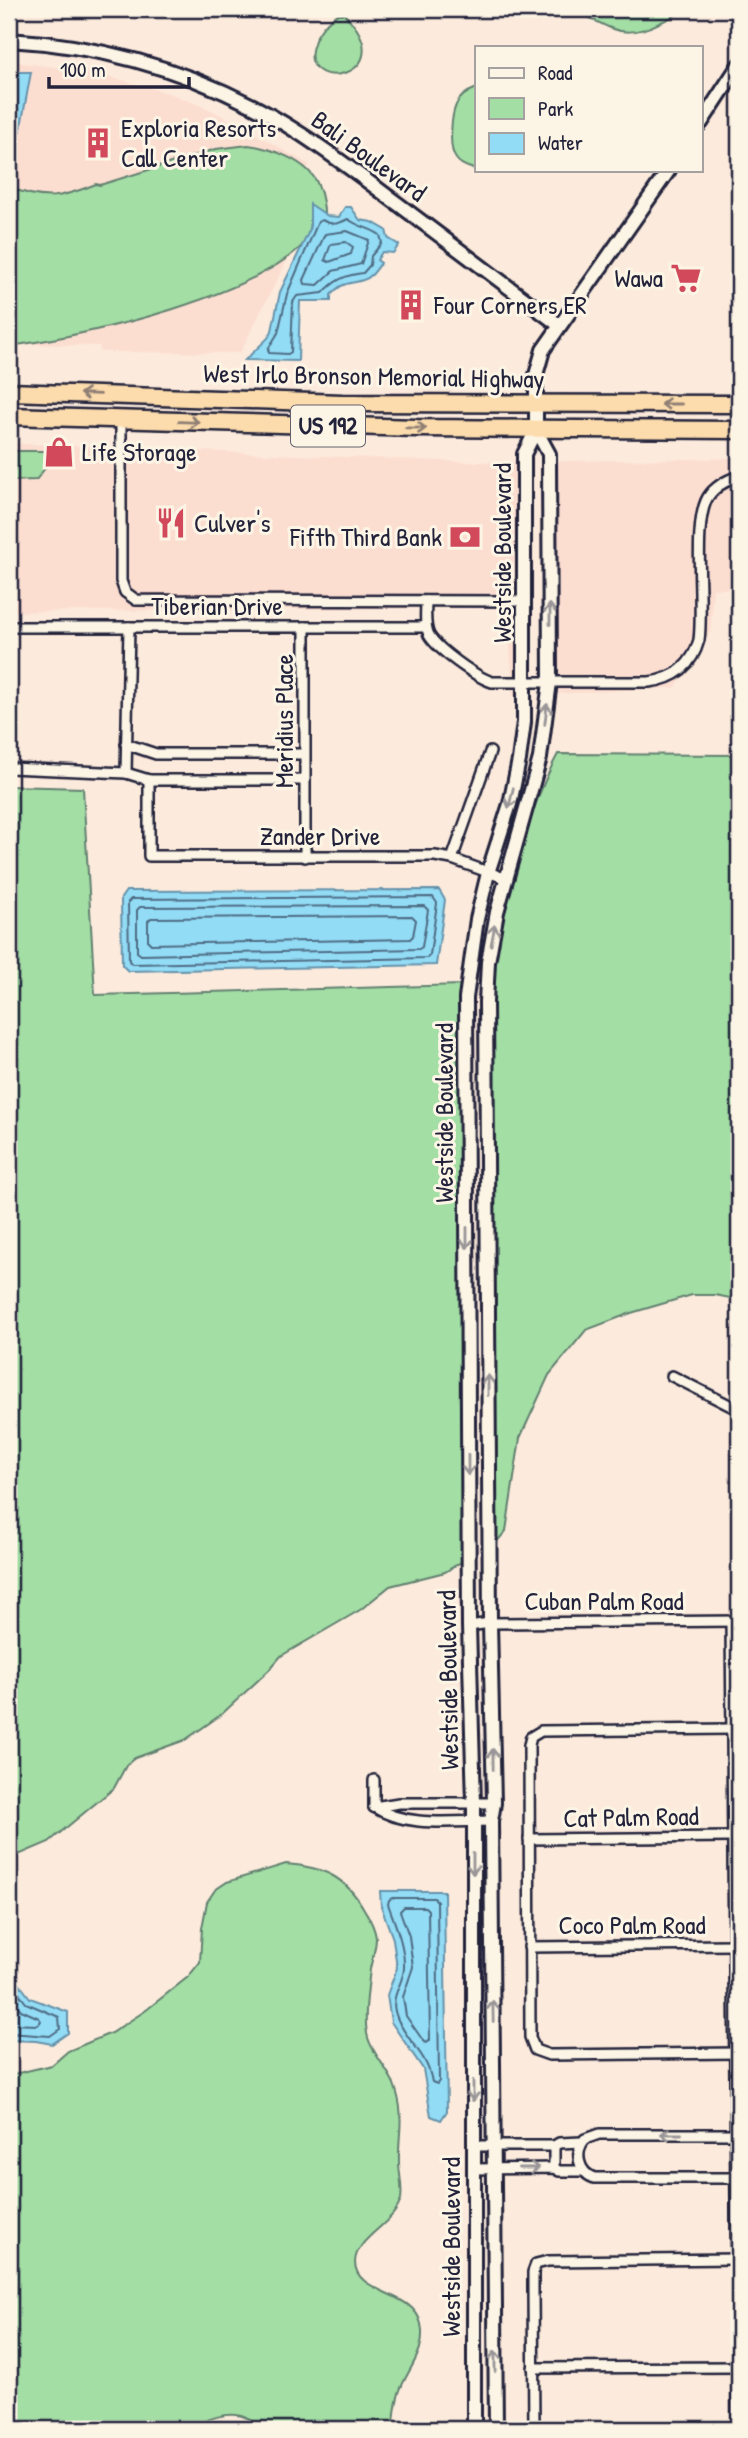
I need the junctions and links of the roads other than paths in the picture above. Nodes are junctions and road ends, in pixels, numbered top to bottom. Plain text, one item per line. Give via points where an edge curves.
1 (9, 40) edge
2 (739, 65) edge
3 (702, 121) edge
4 (668, 172) edge
5 (559, 325) junction
6 (9, 392) edge
7 (117, 395) junction
8 (158, 397) junction
9 (535, 404) junction
10 (739, 404) edge
11 (9, 416) edge
12 (78, 418) junction
13 (121, 420) junction
14 (739, 429) edge
15 (536, 430) junction
16 (739, 476) edge
17 (426, 601) junction
18 (524, 601) junction
19 (128, 627) junction
20 (305, 627) junction
21 (426, 627) junction
22 (9, 628) edge
23 (524, 682) junction
24 (550, 682) junction
25 (126, 744) junction
26 (490, 752) dead end
27 (304, 754) junction
28 (9, 768) edge
29 (126, 773) junction
30 (149, 780) junction
31 (304, 780) junction
32 (305, 858) junction
33 (452, 859) junction
34 (488, 873) junction
35 (507, 879) junction
36 (672, 1376) dead end
37 (739, 1410) edge
38 (735, 1621) edge
39 (490, 1623) junction
40 (469, 1626) junction
41 (732, 1729) junction
42 (374, 1780) dead end
43 (427, 1803) junction
44 (474, 1803) junction
45 (494, 1803) junction
46 (374, 1807) junction
47 (427, 1821) junction
48 (473, 1821) junction
49 (491, 1821) junction
50 (733, 1837) junction
51 (530, 1839) junction
52 (734, 1945) junction
53 (530, 1947) junction
54 (737, 2053) edge
55 (738, 2134) edge
56 (582, 2142) junction
57 (474, 2146) junction
58 (495, 2146) junction
59 (554, 2146) junction
60 (554, 2168) junction
61 (474, 2169) junction
62 (495, 2169) junction
63 (583, 2171) junction
64 (738, 2178) edge
65 (738, 2259) edge
66 (738, 2367) edge
67 (533, 2368) junction
68 (474, 2429) edge
69 (496, 2429) edge
70 (534, 2429) edge
71 (738, 2429) edge

1 - 5 street, Bali Boulevard via 65,45 129,59 187,77 253,107 335,157
2 - 3 street
4 - 5 street
5 - 9 street via 537,366
7 -> 6 highway, West Irlo Bronson Memorial Highway / US 192
7 - 8 highway, West Irlo Bronson Memorial Highway / US 192
7 - 12 highway via 106,409
8 - 9 highway, West Irlo Bronson Memorial Highway / US 192
8 - 13 highway
10 -> 9 highway, West Irlo Bronson Memorial Highway / US 192
9 - 15 street
11 - 12 highway, West Irlo Bronson Memorial Highway / US 192
12 - 13 highway, West Irlo Bronson Memorial Highway / US 192
13 -> 15 highway, West Irlo Bronson Memorial Highway / US 192
13 - 17 street via 121,574 122,587 130,597 144,601
14 - 15 highway, West Irlo Bronson Memorial Highway / US 192
15 - 18 street, Westside Boulevard via 524,454
24 -> 15 street, Westside Boulevard via 549,454
16 - 24 street via 717,487 702,511 701,630 686,667 659,681
17 - 18 street
17 - 21 street
18 - 23 street, Westside Boulevard
19 - 20 street, Tiberian Drive
19 - 22 street, Tiberian Drive
19 - 25 street
20 - 21 street, Tiberian Drive
20 - 27 street, Meridius Place
21 - 23 street via 435,643 480,677 492,682
23 - 24 street
23 -> 34 street, Westside Boulevard via 519,760
35 -> 24 street, Westside Boulevard via 540,758
25 - 27 street via 156,754
25 - 29 street
26 - 33 street
27 - 31 street, Meridius Place
28 - 29 street
29 - 30 street
30 - 31 street
30 - 32 street, Zander Drive via 149,856
31 - 32 street, Meridius Place
32 - 33 street, Zander Drive
33 - 34 street, Zander Drive
34 - 35 street, Zander Drive
34 -> 40 street, Westside Boulevard via 466,998
39 -> 35 street, Westside Boulevard via 486,1002 488,962
36 - 37 street
38 - 39 street, Cuban Palm Road
38 - 41 street
39 - 40 street, Cuban Palm Road
45 -> 39 street, Westside Boulevard
40 - 44 street, Westside Boulevard
41 - 50 street
41 - 51 street via 537,1731 529,1745
42 - 46 street
43 - 44 street
43 - 46 street
43 - 47 street
44 - 45 street
44 - 48 street, Westside Boulevard
45 - 49 street, Westside Boulevard
46 - 47 street via 402,1819
47 - 48 street
48 - 49 street
48 -> 57 street, Westside Boulevard
58 -> 49 street, Westside Boulevard
50 - 51 street, Cat Palm Road
50 - 52 street
51 - 53 street
52 - 53 street, Coco Palm Road
52 - 54 street
53 - 54 street via 530,2037 535,2050 549,2054
54 - 55 street
55 -> 56 street via 600,2134
55 - 64 street
56 - 59 street
56 - 63 street via 579,2162
57 - 58 street
57 - 61 street, Westside Boulevard
58 - 59 street
58 - 62 street, Westside Boulevard
59 - 60 street
62 -> 60 street
60 - 63 street
61 - 62 street
61 - 68 street, Westside Boulevard
69 -> 62 street, Westside Boulevard
63 - 64 street via 599,2179
64 - 65 street
65 - 66 street
65 - 67 street via 540,2262 533,2280
66 - 67 street
66 - 71 street
67 - 70 street

